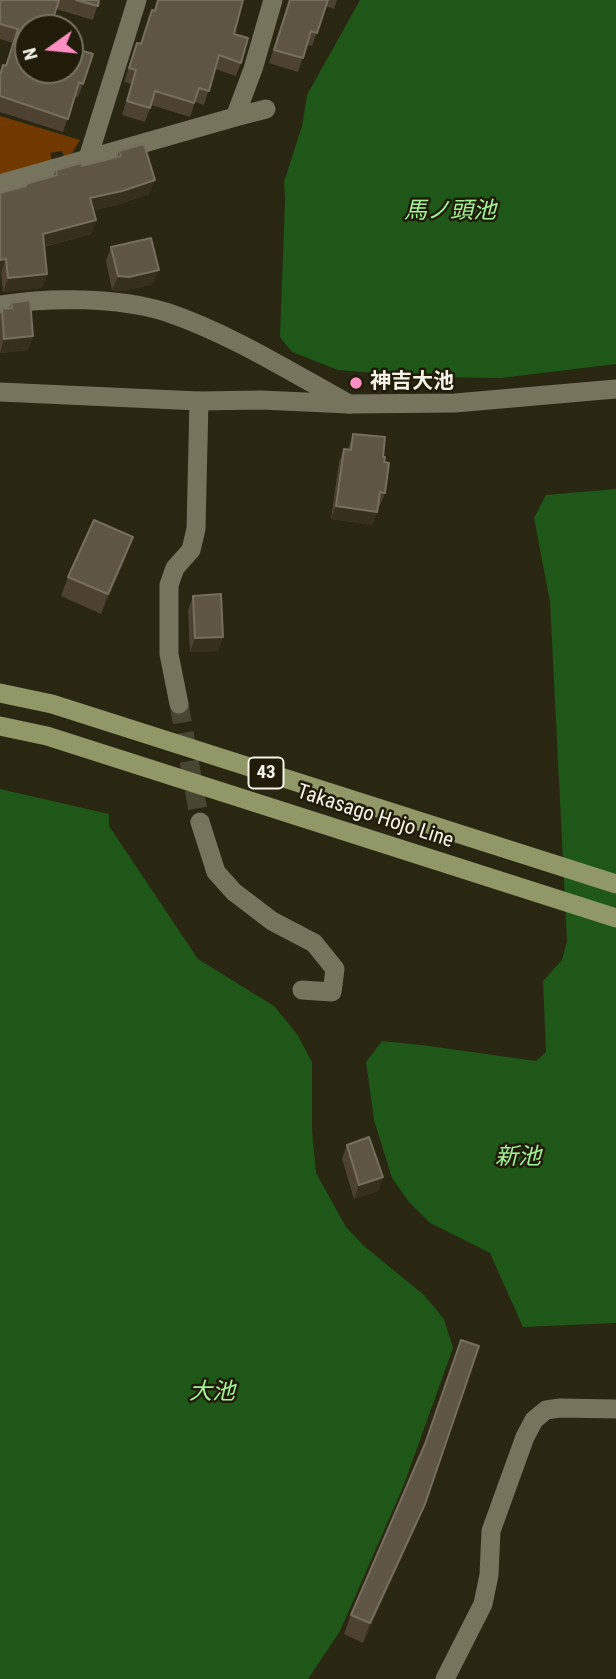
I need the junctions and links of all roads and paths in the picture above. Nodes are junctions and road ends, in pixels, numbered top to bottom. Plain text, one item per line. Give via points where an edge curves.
1 (137, 0) edge
2 (273, 0) edge
3 (266, 109) dead end
4 (235, 117) junction
5 (88, 158) junction
6 (0, 184) edge
7 (0, 305) edge
8 (616, 389) edge
9 (0, 392) edge
10 (199, 401) junction
11 (349, 404) junction
12 (0, 693) edge
13 (178, 704) tunnel mouth
14 (0, 726) edge
15 (200, 822) tunnel mouth
16 (616, 884) edge
17 (616, 918) edge
18 (302, 990) dead end
19 (616, 1409) edge
20 (445, 1679) edge

1 - 5 street
2 - 4 street
3 - 4 street
4 - 5 street
5 - 6 street
7 - 11 street via 63,299 163,311 209,328
8 - 11 street via 455,403
9 - 10 street
10 - 11 street
10 - 13 street via 196,529 191,550 175,568 169,585 169,654
12 - 16 main road, Takasago Hojo Line / 43 via 52,705
14 - 17 main road, Takasago Hojo Line / 43 via 47,736
15 - 18 street via 216,872 234,892 272,921 314,943 335,969 332,992
19 - 20 street via 545,1410 534,1420 491,1531 483,1604

